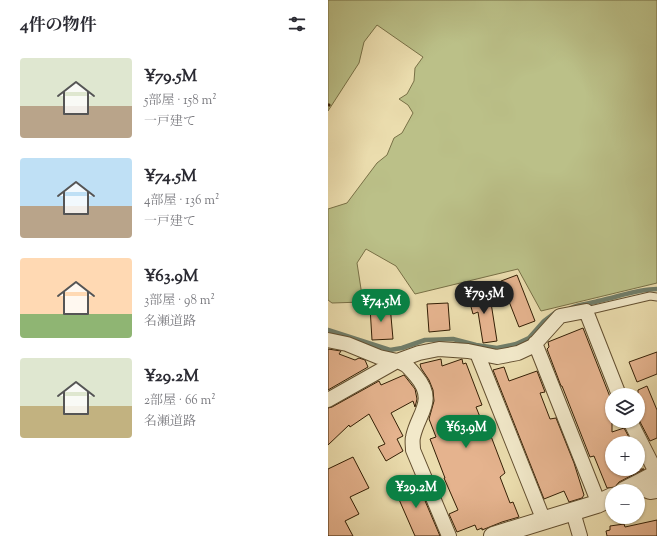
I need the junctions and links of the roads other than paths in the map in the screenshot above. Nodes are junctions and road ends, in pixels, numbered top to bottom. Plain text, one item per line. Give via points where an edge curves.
1 (657, 297) edge
2 (586, 311) junction
3 (328, 340) edge
4 (535, 343) junction
5 (477, 353) junction
6 (396, 361) junction
7 (616, 388) edge
8 (328, 400) edge
9 (634, 428) edge
10 (657, 474) edge
11 (638, 484) edge
12 (645, 491) edge
13 (657, 491) edge
14 (605, 498) edge
15 (605, 500) edge
16 (573, 512) junction
17 (544, 521) junction
18 (449, 536) edge
19 (493, 536) edge
20 (580, 536) edge

1 - 2 lane via 650,296
2 - 4 street via 560,316
2 - 7 street
3 - 6 street
4 - 5 street via 518,353 497,357
4 - 14 street
5 - 6 street via 438,349
5 - 17 street
6 - 8 street
6 - 18 street via 405,364 424,390 426,402 412,439 413,450
9 - 10 street
10 - 11 street
12 - 13 street
15 - 16 street
16 - 17 street
16 - 20 street
17 - 19 street

